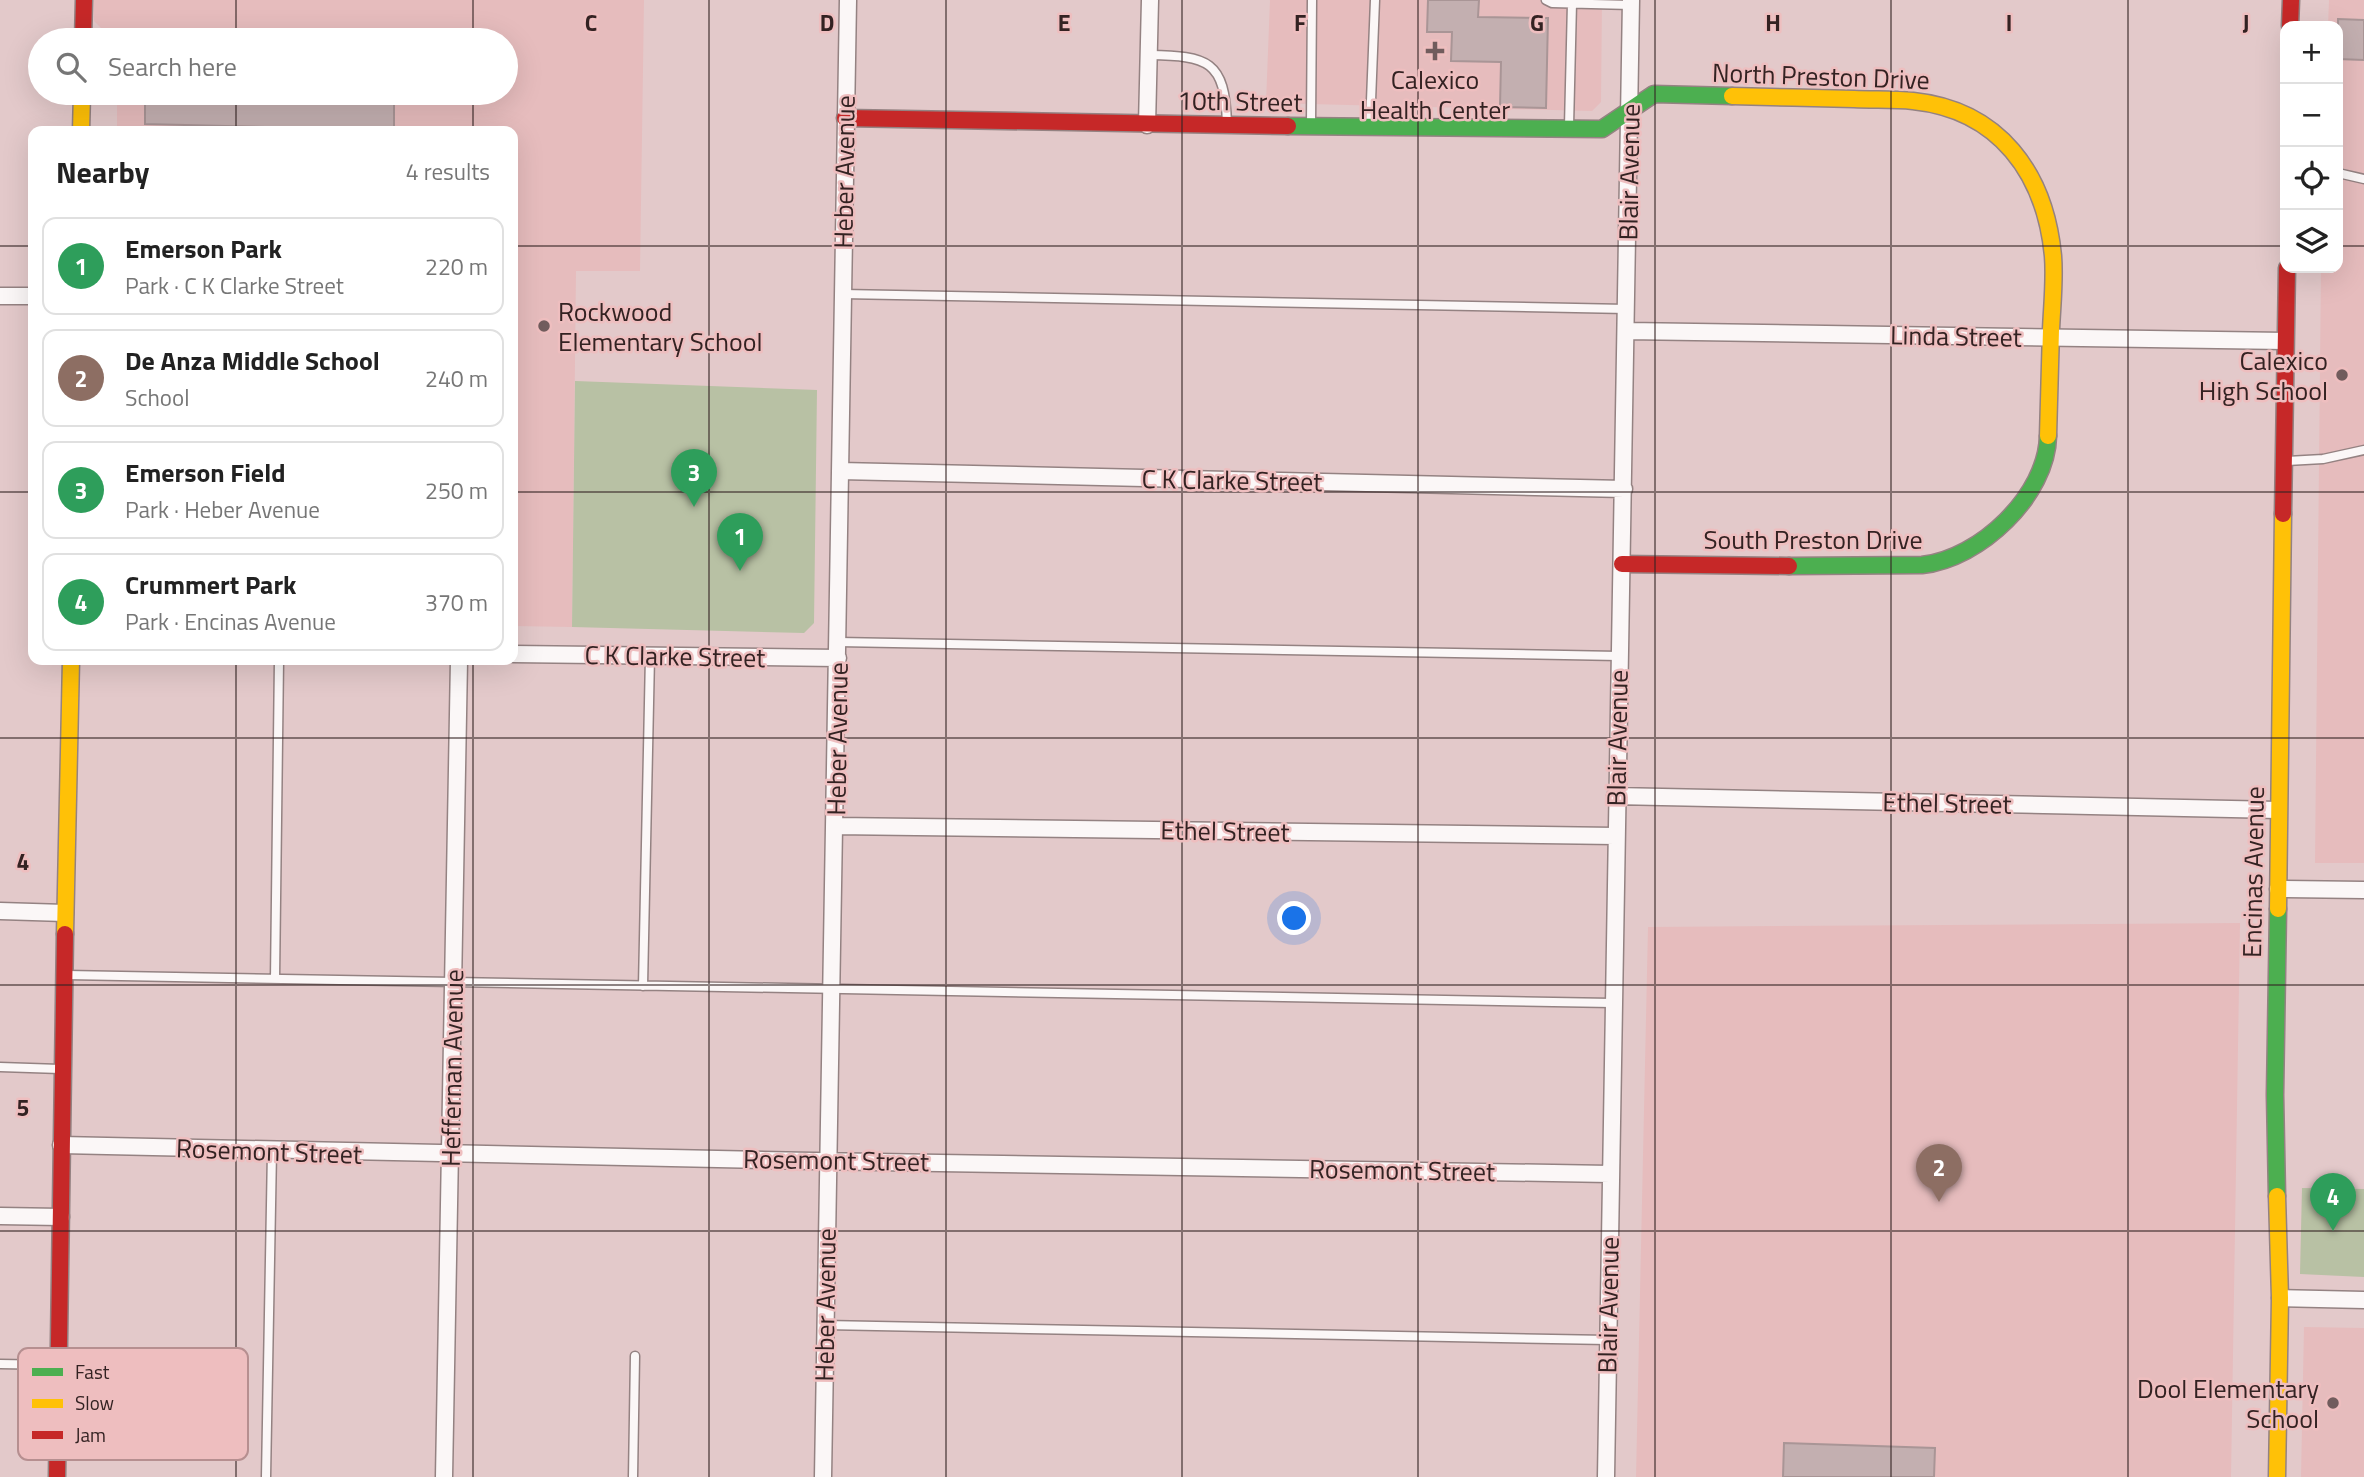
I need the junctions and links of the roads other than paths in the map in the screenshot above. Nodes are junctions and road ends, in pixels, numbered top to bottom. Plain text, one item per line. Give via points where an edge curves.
1 (84, 0) edge
2 (848, 0) edge
3 (1150, 0) edge
4 (1312, 0) edge
5 (1375, 0) edge
6 (1546, 0) edge
7 (2291, 0) edge
8 (1572, 3) junction
9 (1631, 3) edge
10 (2290, 21) edge
11 (83, 28) edge
12 (1149, 55) junction
13 (82, 105) edge
14 (1629, 110) junction
15 (845, 118) junction
16 (1147, 125) junction
17 (1227, 125) junction
18 (81, 126) edge
19 (1311, 126) junction
20 (1370, 127) junction
21 (1569, 128) junction
22 (2343, 174) edge
23 (2364, 179) edge
24 (2287, 273) edge
25 (842, 294) junction
26 (0, 296) edge
27 (28, 296) edge
28 (1627, 309) junction
29 (1627, 331) junction
30 (2051, 338) junction
31 (2285, 341) junction
32 (2364, 450) edge
33 (2284, 461) junction
34 (840, 471) junction
35 (1624, 489) junction
36 (1622, 564) junction
37 (838, 650) junction
38 (518, 654) edge
39 (650, 656) junction
40 (1619, 656) junction
41 (71, 665) edge
42 (279, 665) edge
43 (459, 665) edge
44 (1615, 796) junction
45 (2278, 810) junction
46 (835, 826) junction
47 (1615, 836) junction
48 (2278, 889) junction
49 (2364, 890) edge
50 (0, 911) edge
51 (65, 913) junction
52 (64, 975) junction
53 (275, 979) junction
54 (453, 982) junction
55 (643, 986) junction
56 (831, 989) junction
57 (1612, 1003) junction
58 (0, 1067) edge
59 (62, 1069) junction
60 (61, 1145) junction
61 (272, 1151) junction
62 (450, 1156) junction
63 (827, 1160) junction
64 (1610, 1174) junction
65 (0, 1216) edge
66 (61, 1217) junction
67 (2280, 1298) junction
68 (2364, 1300) edge
69 (825, 1325) junction
70 (1608, 1340) junction
71 (59, 1348) edge
72 (635, 1356) dead end
73 (0, 1364) edge
74 (18, 1364) edge
75 (266, 1477) edge
76 (444, 1477) edge
77 (633, 1477) edge
78 (823, 1477) edge
79 (1606, 1477) edge
80 (2277, 1477) edge

1 - 11 street
2 - 15 street, Heber Avenue
3 - 12 street
4 - 19 lane
5 - 20 lane
6 - 8 lane
7 - 10 street
8 - 9 lane
8 - 21 lane
9 - 14 street, Blair Avenue
12 - 16 street
12 - 17 lane via 1196,58 1210,67 1222,81
13 - 18 street
14 - 21 street, 10th Street via 1601,129
14 - 28 street, Blair Avenue
14 - 30 street, North Preston Drive via 1654,94 1913,101 1963,113 1992,128 2034,180 2050,228
15 - 16 street, 10th Street
15 - 25 street, Heber Avenue
16 - 17 street, 10th Street
17 - 19 street, 10th Street
19 - 20 street, 10th Street
20 - 21 street, 10th Street
22 - 23 lane
24 - 31 street, Encinas Avenue
25 - 28 lane
25 - 34 street, Heber Avenue
26 - 27 street
28 - 29 street, Blair Avenue
29 - 30 street, Linda Street
29 - 35 street, Blair Avenue
30 - 31 street, Linda Street
30 - 36 street, South Preston Drive via 2048,450 2042,472 2001,527 1972,548 1934,564 1893,567
31 - 33 street, Encinas Avenue
32 - 33 lane
33 - 45 street, Encinas Avenue
34 - 35 street, C K Clarke Street
34 - 37 street, Heber Avenue
35 - 36 street, Blair Avenue
36 - 40 street, Blair Avenue
37 - 39 street, C K Clarke Street
37 - 40 lane
37 - 46 street, Heber Avenue
38 - 39 street, C K Clarke Street
39 - 55 lane
40 - 44 street, Blair Avenue
41 - 51 street
42 - 53 lane
43 - 54 street, Heffernan Avenue
44 - 45 street, Ethel Street
44 - 47 street, Blair Avenue
45 - 48 street, Encinas Avenue
46 - 47 street, Ethel Street
46 - 56 street, Heber Avenue
47 - 57 street, Blair Avenue
48 - 49 street
48 - 67 street, Encinas Avenue via 2275,1095
50 - 51 street
51 - 52 street
52 - 53 lane
52 - 59 street
53 - 54 lane
54 - 55 lane
54 - 62 street, Heffernan Avenue
55 - 56 lane
56 - 57 lane
56 - 63 street, Heber Avenue
57 - 64 street, Blair Avenue
58 - 59 lane
59 - 60 street
60 - 61 street, Rosemont Street
60 - 66 street
61 - 62 street, Rosemont Street
61 - 75 lane
62 - 63 street, Rosemont Street
62 - 76 street, Heffernan Avenue
63 - 64 street, Rosemont Street
63 - 69 street, Heber Avenue
64 - 70 street, Blair Avenue
65 - 66 street
66 - 71 street
67 - 68 street
67 - 80 street, Encinas Avenue
69 - 70 lane
69 - 78 street, Heber Avenue
70 - 79 street, Blair Avenue
72 - 77 lane
73 - 74 lane

